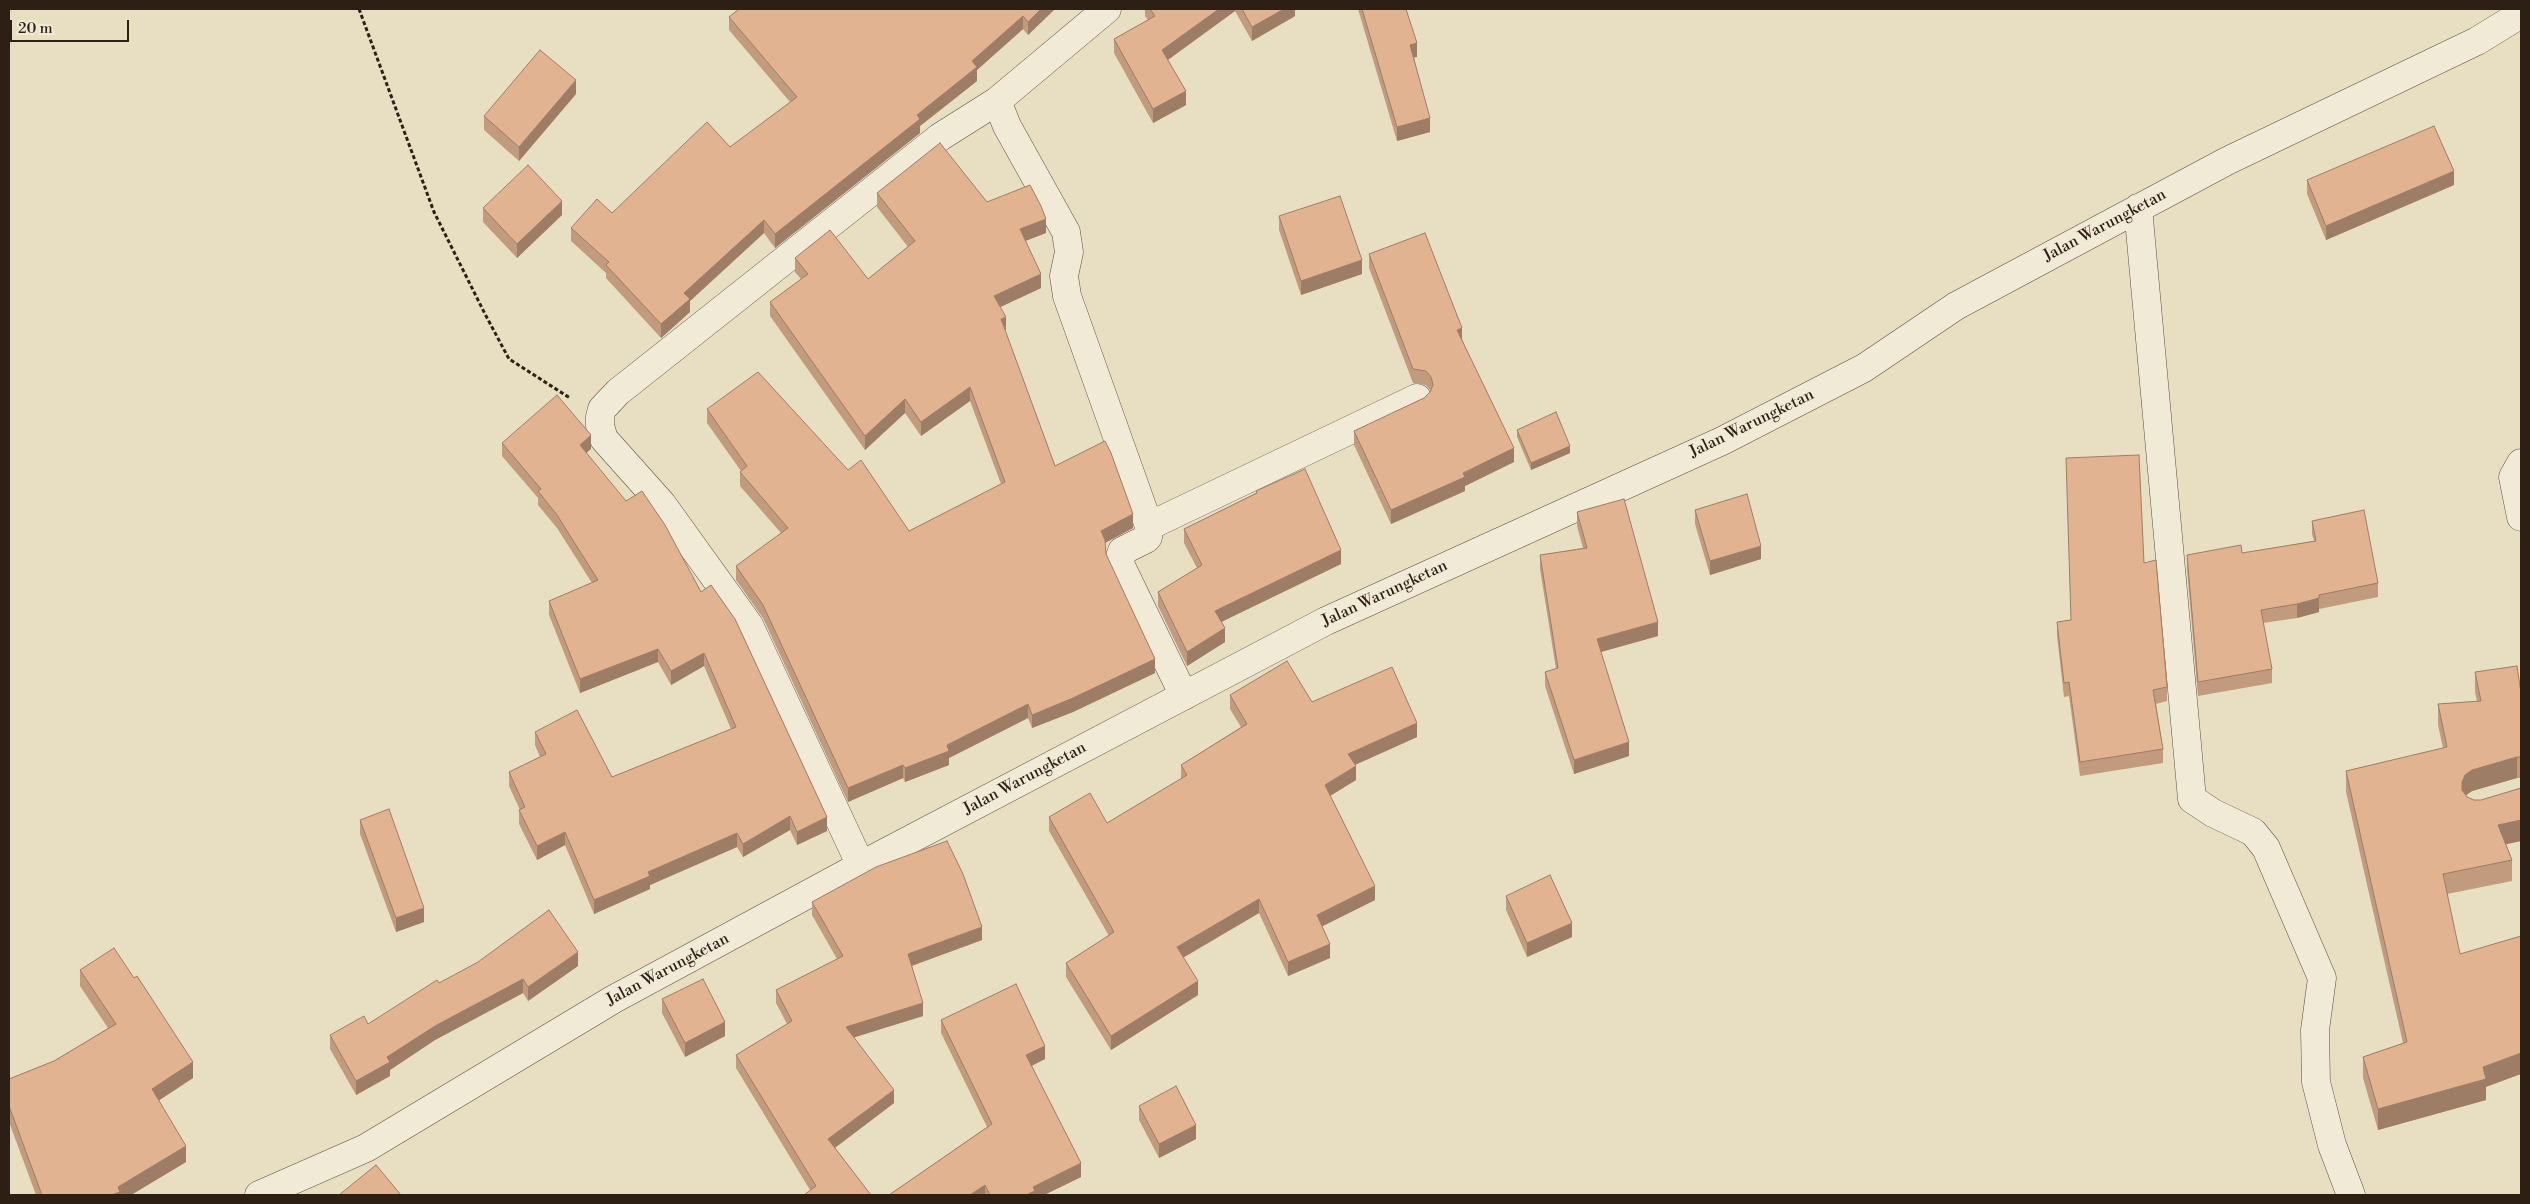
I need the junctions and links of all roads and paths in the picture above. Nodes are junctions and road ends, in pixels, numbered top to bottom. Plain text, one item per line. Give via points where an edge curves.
1 (359, 9) edge
2 (1107, 9) edge
3 (2521, 14) edge
4 (997, 101) junction
5 (2138, 208) junction
6 (1417, 398) dead end
7 (600, 417) junction
8 (2521, 463) edge
9 (2521, 517) edge
10 (1149, 526) junction
11 (1184, 696) junction
12 (861, 866) junction
13 (259, 1195) edge
14 (2351, 1195) edge

1 - 7 path via 434,212 510,359
2 - 4 street
3 - 5 street, Jalan Warungketan via 2477,41 2236,156
4 - 7 street via 940,137 626,386 602,409
4 - 10 street via 1007,126 1066,232 1069,252 1064,276 1067,296
5 - 11 street, Jalan Warungketan via 1956,306 1864,368 1730,436 1326,621
5 - 14 street via 2192,799 2253,832 2266,848 2322,978 2315,1030 2316,1082 2332,1145
6 - 10 street
7 - 12 street via 604,439 662,504 749,625
8 - 9 street via 2512,477
10 - 11 street via 1146,539 1122,551 1121,566
11 - 12 street, Jalan Warungketan
12 - 13 street, Jalan Warungketan via 614,999 366,1148

